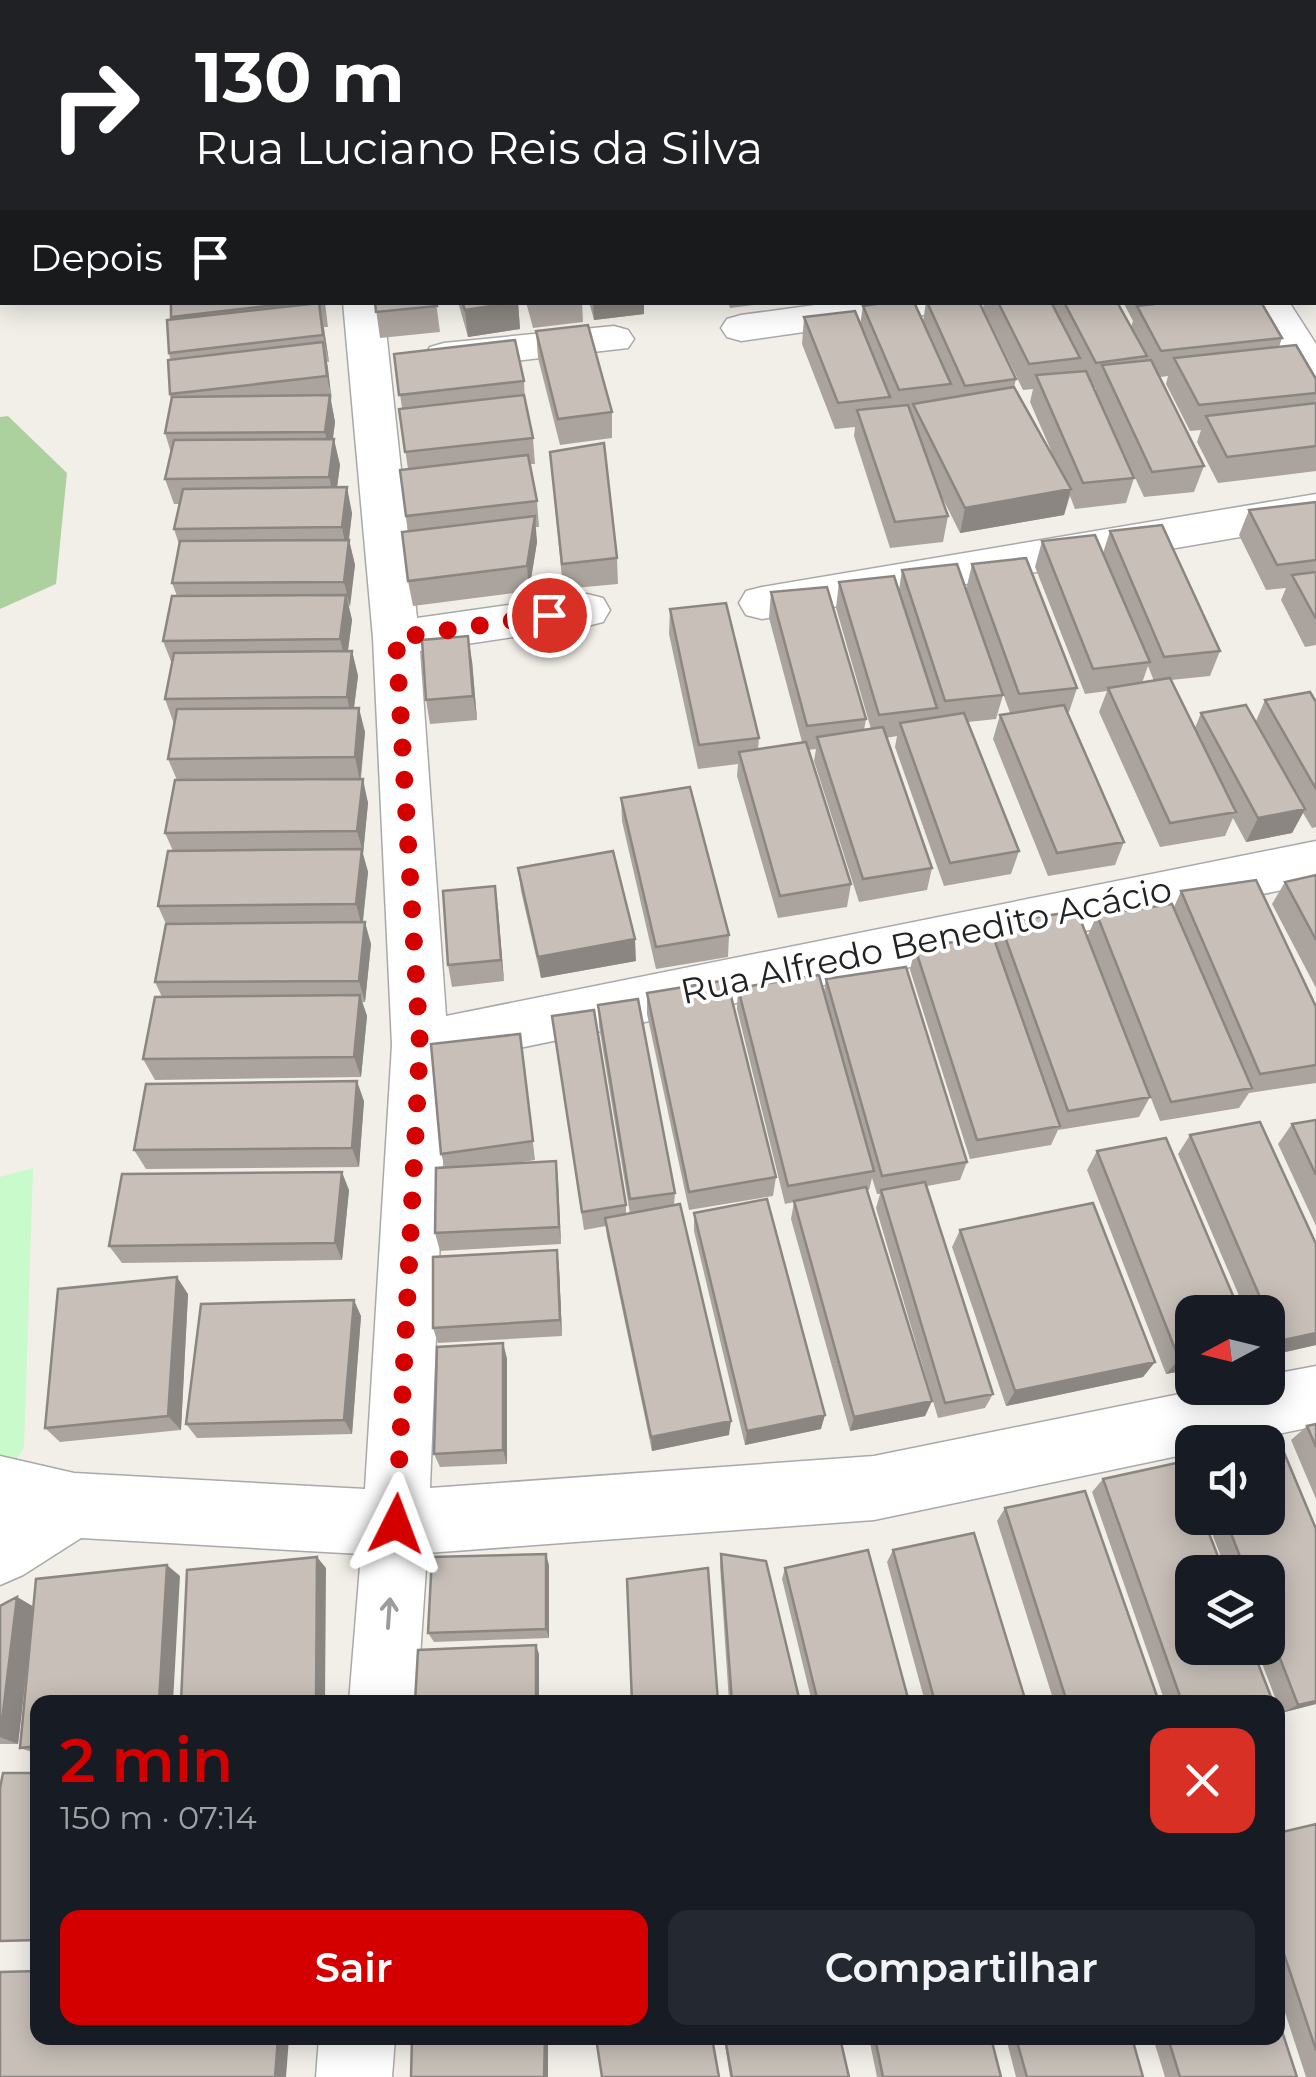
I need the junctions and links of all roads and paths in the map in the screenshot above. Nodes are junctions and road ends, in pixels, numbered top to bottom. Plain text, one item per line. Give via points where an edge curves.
1 (363, 305) edge
2 (908, 305) edge
3 (1271, 305) edge
4 (741, 328) dead end
5 (614, 339) dead end
6 (372, 363) junction
7 (1316, 375) edge
8 (1316, 509) edge
9 (762, 604) dead end
10 (587, 610) dead end
11 (396, 638) junction
12 (1316, 862) edge
13 (420, 1045) junction
14 (1316, 1396) edge
15 (0, 1488) edge
16 (74, 1505) junction
17 (396, 1524) junction
18 (0, 1552) edge
19 (383, 1695) edge
20 (356, 2045) edge
21 (354, 2077) edge

1 - 6 street
2 - 4 street
3 - 7 street
5 - 6 street
6 - 11 street
8 - 9 street
10 - 11 street
11 - 13 street
12 - 13 street, Rua Alfredo Benedito Acácio
13 - 17 street
14 - 17 street via 874,1488
15 - 16 street
16 - 17 street
16 - 18 street
19 -> 17 street
20 - 21 street

